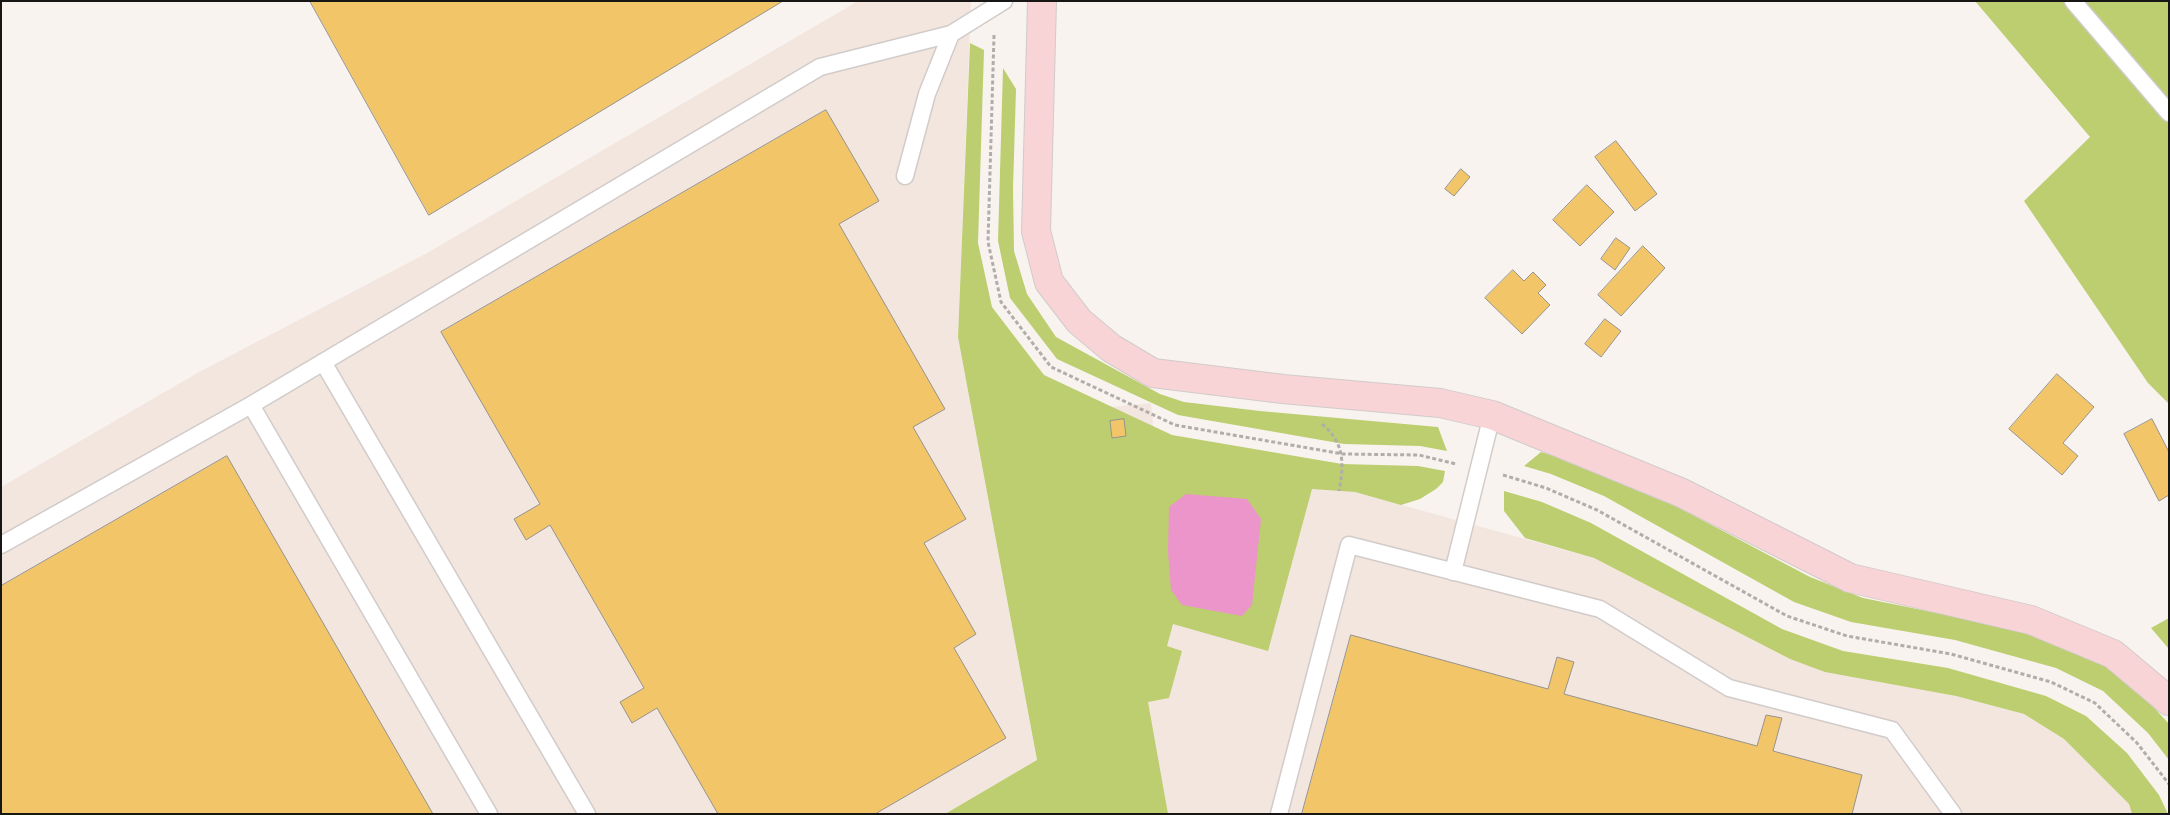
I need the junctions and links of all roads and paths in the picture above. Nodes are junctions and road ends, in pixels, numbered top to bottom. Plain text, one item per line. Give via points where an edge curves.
1 (1004, 1) edge
2 (1042, 1) edge
3 (2073, 1) edge
4 (951, 34) junction
5 (2169, 113) edge
6 (904, 176) dead end
7 (323, 362) junction
8 (251, 405) junction
9 (1492, 415) junction
10 (1316, 419) dead end
11 (1339, 491) dead end
12 (1, 545) edge
13 (1453, 572) junction
14 (2169, 701) edge
15 (489, 814) edge
16 (588, 814) edge
17 (1279, 814) edge
18 (1953, 814) edge

1 - 4 lane
2 - 9 street via 1036,231 1048,282 1080,321 1110,348 1153,374 1440,403
3 - 5 lane
4 - 6 lane via 927,94
4 - 7 lane via 820,67
7 - 8 lane
7 - 16 lane
8 - 12 lane
8 - 15 lane
9 - 13 lane
9 - 14 street via 1682,493 1850,578 2031,620 2113,654
10 - 11 path via 1338,441 1343,454
13 - 17 lane via 1349,546
13 - 18 lane via 1600,609 1729,688 1892,730

